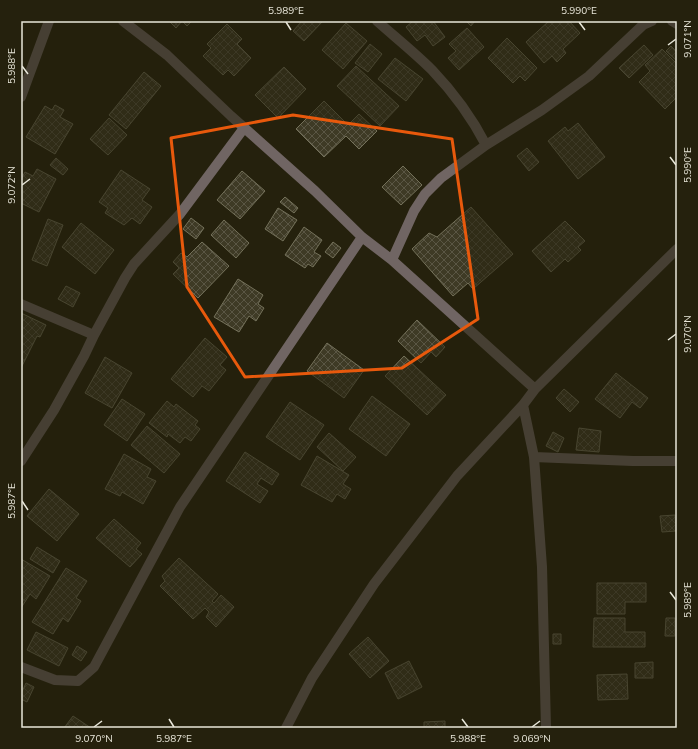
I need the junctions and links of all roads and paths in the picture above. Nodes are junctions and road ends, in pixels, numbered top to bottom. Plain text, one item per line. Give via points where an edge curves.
1 (49, 21) edge
2 (123, 21) edge
3 (377, 21) edge
4 (652, 21) edge
5 (672, 21) edge
6 (677, 24) edge
7 (21, 97) edge
8 (244, 128) junction
9 (486, 145) junction
10 (362, 237) junction
11 (677, 249) edge
12 (392, 260) junction
13 (21, 304) edge
14 (94, 335) junction
15 (535, 389) junction
16 (523, 405) junction
17 (534, 457) junction
18 (21, 461) edge
19 (677, 461) edge
20 (21, 667) edge
21 (286, 728) edge
22 (546, 728) edge

1 - 7 street
2 - 8 street via 167,56
3 - 9 street via 432,70 479,131
4 - 9 street via 643,25 583,80 542,110
5 - 6 street
8 - 10 street via 315,190
8 - 14 street via 180,214 134,264
9 - 12 street via 441,178 425,194 414,211
10 - 12 street
10 - 20 street via 180,507 94,667 78,681 55,680
11 - 15 street
12 - 15 street
13 - 14 street
14 - 18 street via 54,410
15 - 16 street
16 - 17 street
16 - 21 street via 457,476 374,584 312,678
17 - 19 street
17 - 22 street via 542,567

